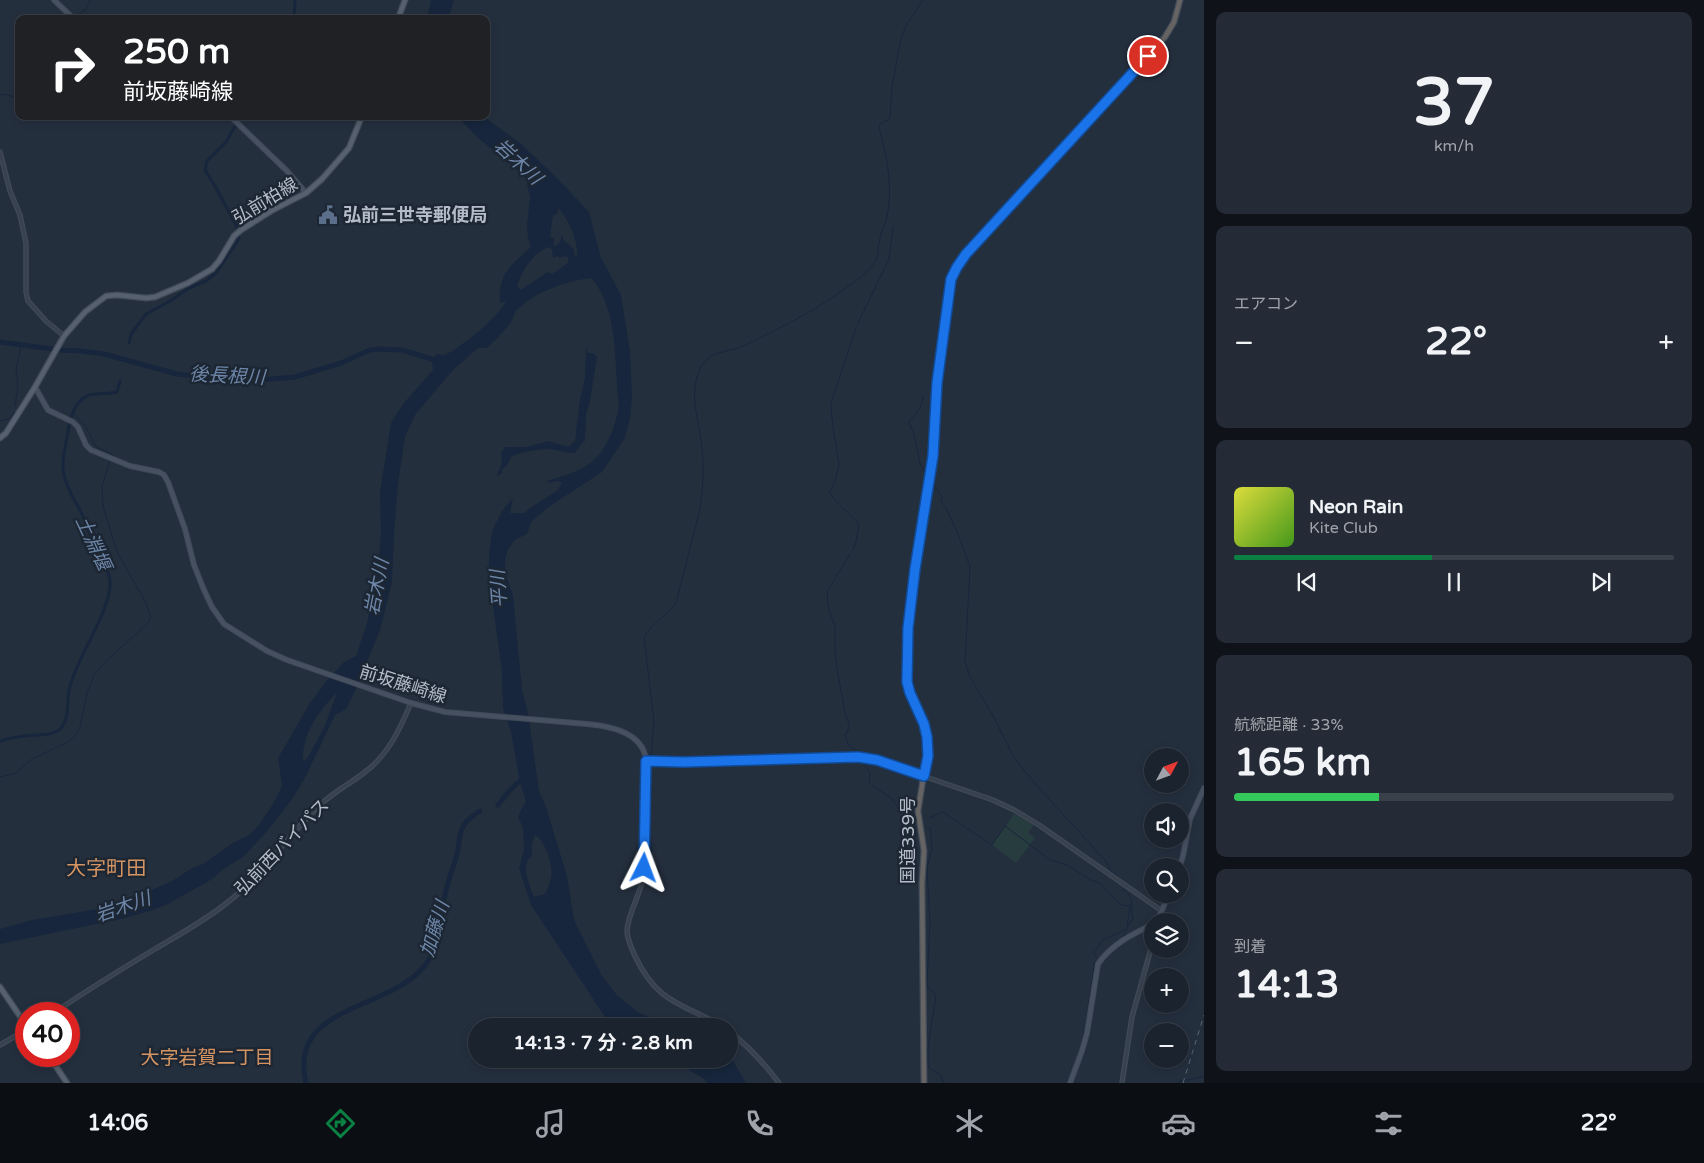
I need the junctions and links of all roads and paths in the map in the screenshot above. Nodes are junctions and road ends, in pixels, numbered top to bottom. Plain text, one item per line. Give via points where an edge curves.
1 (54, 0) edge
2 (405, 0) edge
3 (1180, 0) edge
4 (70, 15) edge
5 (399, 15) edge
6 (234, 120) edge
7 (360, 120) edge
8 (0, 152) edge
9 (306, 193) junction
10 (64, 338) junction
11 (35, 387) junction
12 (0, 438) edge
13 (411, 704) junction
14 (646, 761) junction
15 (924, 776) junction
16 (1204, 788) edge
17 (1183, 858) edge
18 (1165, 903) edge
19 (1162, 911) joint
20 (1144, 928) edge
21 (1148, 958) edge
22 (0, 987) edge
23 (70, 1002) edge
24 (15, 1008) edge
25 (706, 1018) edge
26 (15, 1037) edge
27 (738, 1038) edge
28 (0, 1046) edge
29 (56, 1067) edge
30 (67, 1083) edge
31 (779, 1083) edge
32 (924, 1083) edge
33 (1070, 1083) edge
34 (1122, 1083) edge

1 - 4 main road
2 - 5 main road
3 - 15 highway, 国道339号 via 1174,22 1159,45 966,254 951,279 936,390 933,456 908,628 907,682 927,737
6 - 9 main road
7 - 9 main road, 弘前柏線 via 349,148 329,173
8 - 10 street via 26,243 28,300
9 - 10 main road, 弘前柏線 via 234,236 216,265 206,273 155,297 106,296 85,312
10 - 11 main road, 弘前柏線
11 - 12 main road, 弘前柏線
11 - 13 main road, 前坂藤崎線 via 48,410 78,427 91,450 130,466 164,475 185,529 194,565 221,620 256,645 287,660
13 - 14 main road, 前坂藤崎線 via 470,715 594,724 622,732 640,744
13 - 23 street, 弘前西バイパス via 398,734 377,761 320,804 251,883 211,916
14 - 15 main road via 858,757
14 - 25 street via 643,879 629,920 628,936 644,974 659,992
15 - 19 street via 1014,810
15 - 32 highway, 国道339号 via 918,812 924,851
16 - 17 main road via 1190,819
18 - 19 main road
20 - 33 main road via 1102,957 1098,964 1087,1033
21 - 34 street via 1132,1017
22 - 24 main road
26 - 28 street
27 - 31 street
29 - 30 main road

